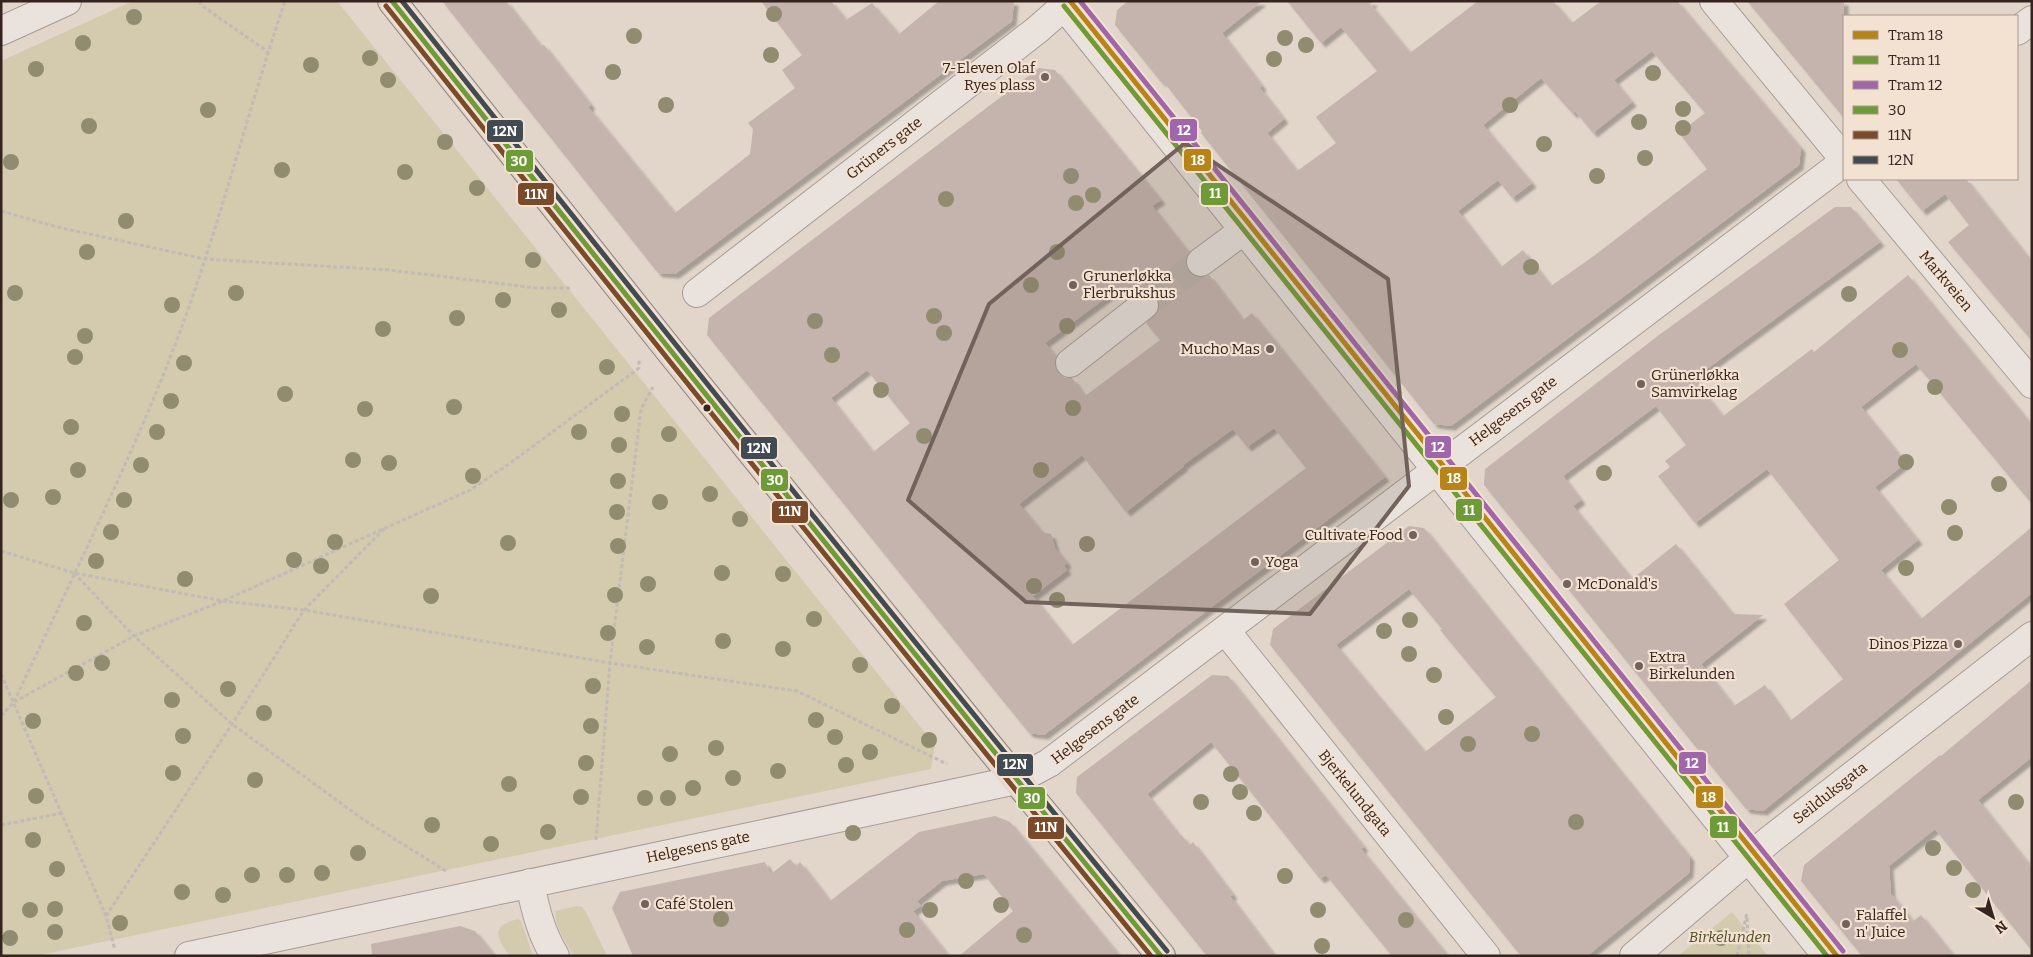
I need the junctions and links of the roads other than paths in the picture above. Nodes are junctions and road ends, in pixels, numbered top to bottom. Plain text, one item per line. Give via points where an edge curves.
1 (67, 1) edge
2 (392, 1) edge
3 (1714, 1) edge
4 (1065, 3) edge
5 (2032, 20) edge
6 (2018, 30) edge
7 (1, 31) edge
8 (1843, 159) edge
9 (1843, 161) edge
10 (1862, 180) edge
11 (1244, 230) junction
12 (1201, 262) tunnel mouth
13 (697, 293) dead end
14 (1144, 306) tunnel mouth
15 (1070, 363) dead end
16 (2032, 384) edge
17 (1437, 469) junction
18 (1225, 630) junction
19 (2032, 636) edge
20 (1017, 780) junction
21 (1750, 859) junction
22 (530, 883) junction
23 (189, 956) edge
24 (554, 956) edge
25 (1161, 956) edge
26 (1486, 956) edge
27 (1634, 956) edge
28 (1827, 956) edge

1 - 7 street
2 - 20 main road
3 - 8 street
4 - 11 street
4 - 13 street, Grüners gate via 1037,30
5 - 6 street
9 - 17 street, Helgesens gate
10 - 16 street, Markveien
11 - 12 street
11 - 17 street
14 - 15 street
17 - 18 street, Helgesens gate
17 - 21 street
18 - 20 street, Helgesens gate via 1050,764
18 - 26 street, Bjerkelundgata
19 - 21 street, Seilduksgata
20 - 22 street, Helgesens gate
20 - 25 main road
21 - 27 street, Seilduksgata
21 - 28 street
22 - 23 street, Helgesens gate
22 - 24 street via 545,940

